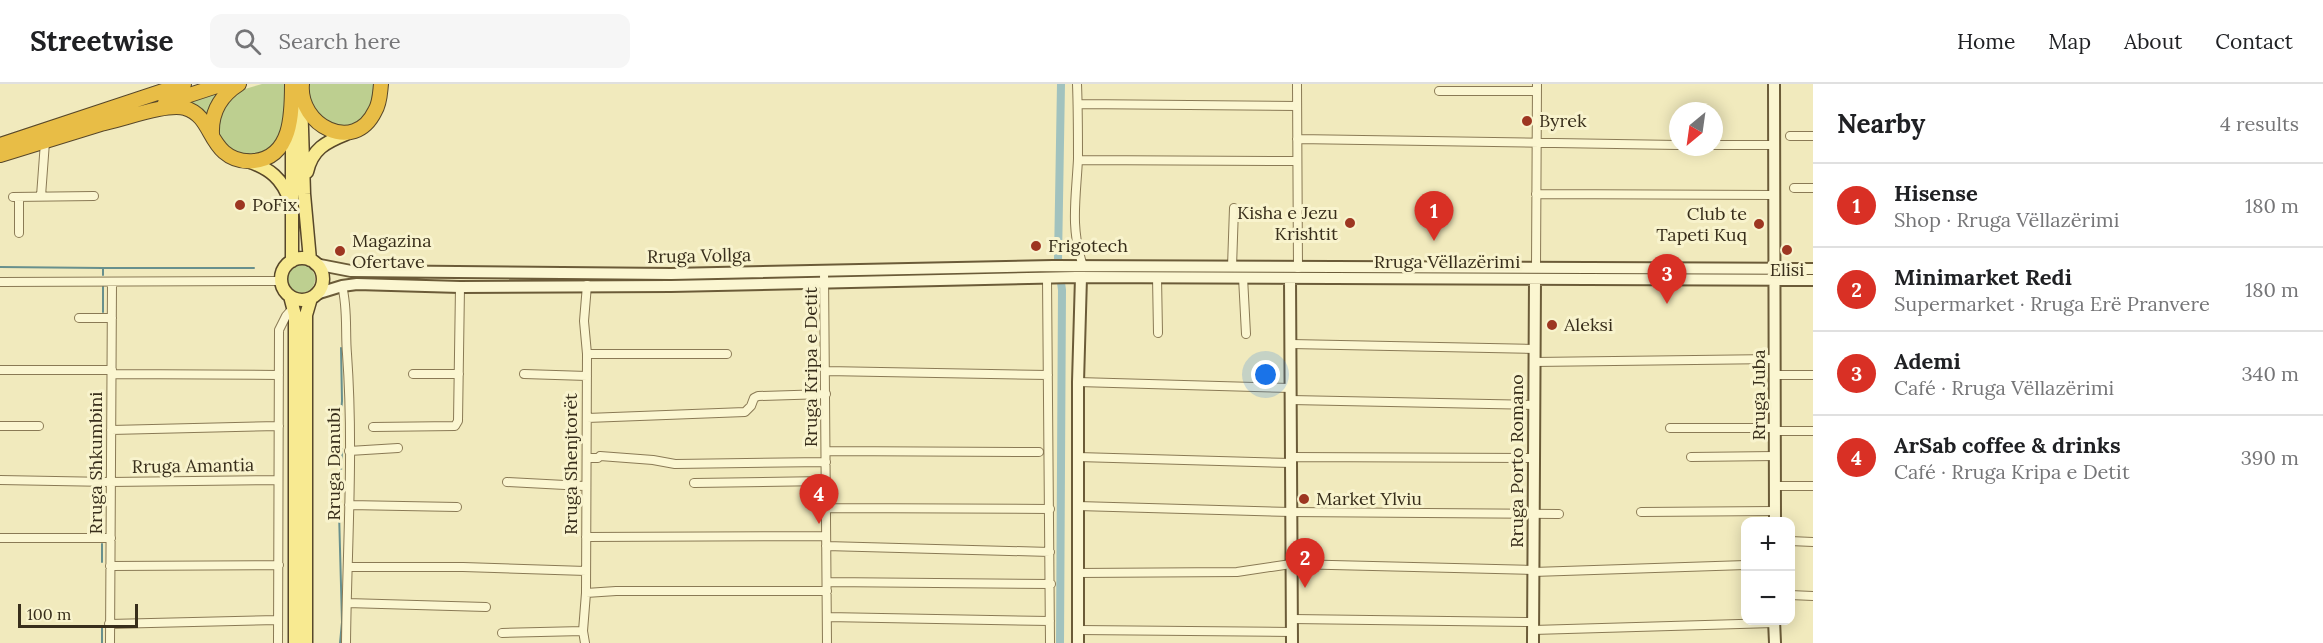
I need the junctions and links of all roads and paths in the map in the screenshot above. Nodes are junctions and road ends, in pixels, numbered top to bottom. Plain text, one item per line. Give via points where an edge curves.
1 (175, 84) edge
2 (184, 84) edge
3 (223, 84) edge
4 (239, 84) edge
5 (1077, 84) edge
6 (1297, 84) edge
7 (1774, 84) edge
8 (297, 87) edge
9 (380, 88) edge
10 (1537, 88) edge
11 (1439, 91) dead end
12 (161, 92) junction
13 (1078, 104) junction
14 (1297, 106) junction
15 (292, 108) junction
16 (100, 124) junction
17 (212, 134) junction
18 (346, 134) junction
19 (1790, 136) dead end
20 (1813, 136) edge
21 (1297, 139) junction
22 (45, 142) junction
23 (1536, 143) junction
24 (0, 145) edge
25 (1669, 145) edge
26 (1723, 145) edge
27 (1773, 145) junction
28 (0, 155) edge
29 (1078, 160) junction
30 (1297, 161) junction
31 (248, 162) junction
32 (1794, 188) dead end
33 (1813, 188) edge
34 (304, 194) junction
35 (1536, 194) junction
36 (1774, 195) junction
37 (41, 196) junction
38 (94, 196) dead end
39 (292, 208) junction
40 (1234, 208) dead end
41 (20, 233) dead end
42 (292, 261) junction
43 (313, 262) junction
44 (1232, 267) junction
45 (1536, 267) junction
46 (1298, 268) junction
47 (1813, 269) edge
48 (1079, 272) junction
49 (1775, 274) junction
50 (825, 277) junction
51 (1157, 277) junction
52 (1243, 277) junction
53 (1049, 278) junction
54 (1290, 278) junction
55 (1535, 279) junction
56 (1813, 280) edge
57 (281, 281) junction
58 (0, 282) edge
59 (112, 283) junction
60 (587, 285) junction
61 (342, 286) junction
62 (460, 287) junction
63 (314, 296) junction
64 (292, 302) junction
65 (79, 318) dead end
66 (112, 318) junction
67 (1158, 333) dead end
68 (1246, 334) dead end
69 (1291, 344) junction
70 (1534, 349) junction
71 (587, 354) junction
72 (727, 354) dead end
73 (1775, 359) junction
74 (1534, 362) junction
75 (0, 370) edge
76 (826, 371) junction
77 (112, 372) junction
78 (413, 374) dead end
79 (459, 374) junction
80 (524, 374) dead end
81 (279, 375) junction
82 (1048, 375) junction
83 (1775, 375) junction
84 (1813, 375) edge
85 (587, 376) junction
86 (1078, 382) junction
87 (1291, 388) junction
88 (826, 394) junction
89 (1291, 400) junction
90 (1534, 405) junction
91 (586, 418) junction
92 (0, 426) edge
93 (39, 426) dead end
94 (279, 426) junction
95 (374, 427) dead end
96 (1670, 428) dead end
97 (111, 429) junction
98 (1775, 430) junction
99 (1813, 431) edge
100 (398, 448) dead end
101 (349, 451) junction
102 (826, 451) junction
103 (1039, 452) dead end
104 (1775, 456) junction
105 (1691, 457) dead end
106 (587, 458) junction
107 (1078, 458) junction
108 (1533, 458) junction
109 (1291, 460) junction
110 (826, 462) junction
111 (0, 480) edge
112 (278, 480) junction
113 (826, 481) junction
114 (110, 482) junction
115 (507, 482) dead end
116 (694, 483) dead end
117 (1775, 486) junction
118 (1813, 486) edge
119 (586, 488) junction
120 (349, 505) junction
121 (1078, 506) junction
122 (457, 507) dead end
123 (826, 508) junction
124 (1050, 509) junction
125 (1291, 512) junction
126 (1641, 512) dead end
127 (1533, 513) junction
128 (1559, 514) dead end
129 (1775, 516) edge
130 (826, 536) junction
131 (586, 537) junction
132 (0, 538) edge
133 (111, 538) junction
134 (1795, 541) edge
135 (1813, 542) edge
136 (826, 546) junction
137 (1050, 552) junction
138 (1291, 564) junction
139 (279, 565) junction
140 (1741, 565) edge
141 (110, 566) junction
142 (349, 567) junction
143 (1533, 571) junction
144 (586, 572) junction
145 (1077, 573) junction
146 (827, 582) junction
147 (1051, 584) junction
148 (827, 591) junction
149 (586, 593) junction
150 (1795, 595) edge
151 (1813, 596) edge
152 (347, 603) junction
153 (486, 607) dead end
154 (827, 617) junction
155 (278, 620) junction
156 (1292, 620) junction
157 (1050, 621) junction
158 (1741, 623) edge
159 (109, 624) junction
160 (1774, 625) edge
161 (1533, 626) junction
162 (1079, 630) junction
163 (583, 631) junction
164 (502, 633) dead end
165 (1292, 638) edge
166 (110, 643) edge
167 (278, 643) edge
168 (295, 643) edge
169 (306, 643) edge
170 (346, 643) edge
171 (585, 643) edge
172 (827, 643) edge
173 (1050, 643) edge
174 (1078, 643) edge
175 (1533, 643) edge
176 (1774, 643) edge

1 - 12 highway
2 - 12 highway
3 - 16 highway
4 - 17 highway via 218,102
5 - 13 street
6 - 14 street
7 - 27 main road, Rruga Juba
8 - 15 highway
8 - 18 highway via 317,122 330,131
8 - 34 main road
9 - 18 highway via 376,110 369,121
10 - 11 street
10 - 23 street
12 - 24 highway
13 - 14 street
13 - 29 street
14 - 21 street
15 - 31 highway via 288,133 279,149 265,159
15 - 39 main road
16 - 17 highway via 178,107 199,116
16 - 22 highway
17 - 31 highway via 226,154
18 - 34 main road via 315,152
19 - 20 street
21 - 23 street
21 - 30 street
22 - 28 highway
22 - 37 street
23 - 25 street
23 - 35 street
26 - 27 street
27 - 36 main road, Rruga Juba
29 - 30 street
29 - 48 street via 1073,216
30 - 46 street
31 - 39 main road via 275,175
32 - 33 street
34 - 43 main road
35 - 36 street
35 - 45 street
36 - 49 main road, Rruga Juba
37 - 38 street
37 - 41 street via 16,197
39 - 42 main road
40 - 44 street
42 - 43 main road via 301,258
42 - 57 main road via 284,269
43 - 50 main road, Rruga Vollga via 351,271
43 - 63 main road via 322,277
44 - 46 main road, Rruga Vëllazërimi
44 - 48 main road, Rruga Vëllazërimi
45 - 46 main road, Rruga Vëllazërimi
45 - 49 main road, Rruga Vëllazërimi
47 - 49 main road, Rruga Vëllazërimi
48 - 50 main road, Rruga Vollga via 1053,266
48 - 51 main road, Rruga Vëllazërimi
48 - 53 main road, Rruga Vollga
48 - 86 main road
49 - 55 main road, Rruga Vëllazërimi
49 - 56 main road, Rruga Vëllazërimi
49 - 73 main road, Rruga Juba
50 - 53 main road, Rruga Vollga
50 - 60 main road, Rruga Vollga via 671,286
50 - 76 street, Rruga Kripa e Detit
51 - 52 main road, Rruga Vëllazërimi
51 - 67 street
52 - 54 main road, Rruga Vëllazërimi
52 - 68 street
53 - 82 street
54 - 55 main road, Rruga Vëllazërimi
54 - 69 main road
55 - 70 main road, Rruga Porto Romano
57 - 59 street
57 - 64 main road
58 - 59 street
59 - 66 street, Rruga Shkumbini
60 - 62 main road, Rruga Vollga
60 - 71 street, Rruga Shenjtorët
61 - 62 main road, Rruga Vollga
61 - 63 main road, Rruga Vollga
61 - 101 street, Rruga Danubi via 350,396
62 - 79 street
63 - 64 main road
63 - 169 main road via 306,315
64 - 81 street via 280,325
64 - 168 main road
65 - 66 street
66 - 77 street, Rruga Shkumbini
69 - 70 street
69 - 87 main road
70 - 74 main road, Rruga Porto Romano
71 - 72 street
71 - 85 street, Rruga Shenjtorët
73 - 74 street
73 - 83 main road, Rruga Juba
74 - 90 main road, Rruga Porto Romano
75 - 77 street
76 - 82 street
76 - 88 street, Rruga Kripa e Detit
77 - 81 street
77 - 97 street, Rruga Shkumbini
78 - 79 street
79 - 95 street via 455,426
80 - 85 street
81 - 94 street
82 - 124 street
83 - 84 street
83 - 98 main road, Rruga Juba
85 - 91 street, Rruga Shenjtorët
86 - 87 street
86 - 107 main road
87 - 89 main road
88 - 91 street via 758,396 745,412
88 - 102 street, Rruga Kripa e Detit
89 - 90 street
89 - 109 main road
90 - 108 main road, Rruga Porto Romano
91 - 106 street, Rruga Shenjtorët
92 - 93 street
94 - 97 street
94 - 112 street
96 - 98 street
97 - 114 street, Rruga Shkumbini
98 - 99 street
98 - 104 main road, Rruga Juba
100 - 101 street
101 - 120 street, Rruga Danubi
102 - 103 street
102 - 110 street, Rruga Kripa e Detit
104 - 105 street
104 - 117 main road, Rruga Juba
106 - 110 street via 675,464
106 - 119 street, Rruga Shenjtorët
107 - 109 street
107 - 121 main road
108 - 109 street
108 - 127 main road, Rruga Porto Romano
109 - 125 main road
110 - 113 street, Rruga Kripa e Detit
111 - 114 street, Rruga Amantia
112 - 114 street, Rruga Amantia
112 - 139 street
113 - 116 street
113 - 123 street, Rruga Kripa e Detit
114 - 133 street, Rruga Shkumbini
115 - 119 street
117 - 118 street
117 - 129 main road, Rruga Juba
119 - 131 street, Rruga Shenjtorët
120 - 122 street
120 - 142 street, Rruga Danubi
121 - 125 street
121 - 145 main road
123 - 124 street
123 - 130 street, Rruga Kripa e Detit
124 - 137 street
125 - 127 street
125 - 138 main road
126 - 129 street
127 - 128 street
127 - 143 main road, Rruga Porto Romano
130 - 131 street
130 - 136 street, Rruga Kripa e Detit
131 - 144 street, Rruga Shenjtorët
132 - 133 street
133 - 141 street, Rruga Shkumbini
134 - 135 street
136 - 137 street
136 - 146 street, Rruga Kripa e Detit
137 - 147 street
138 - 143 street
138 - 145 street via 1237,572
138 - 156 main road
139 - 141 street
139 - 155 street
140 - 143 street
141 - 159 street, Rruga Shkumbini
142 - 144 street
142 - 152 street, Rruga Danubi
143 - 161 main road, Rruga Porto Romano
144 - 149 street, Rruga Shenjtorët
145 - 162 main road
146 - 147 street
146 - 148 street, Rruga Kripa e Detit
147 - 157 street
148 - 149 street
148 - 154 street, Rruga Kripa e Detit
149 - 163 street, Rruga Shenjtorët
150 - 151 street
152 - 153 street
152 - 170 street, Rruga Danubi
154 - 157 street
154 - 172 street, Rruga Kripa e Detit
155 - 159 street
155 - 167 street
156 - 161 street
156 - 165 main road
157 - 173 street
158 - 161 street
159 - 166 street, Rruga Shkumbini
160 - 176 main road
161 - 175 main road, Rruga Porto Romano
162 - 165 street
162 - 174 main road
163 - 164 street
163 - 171 street, Rruga Shenjtorët

